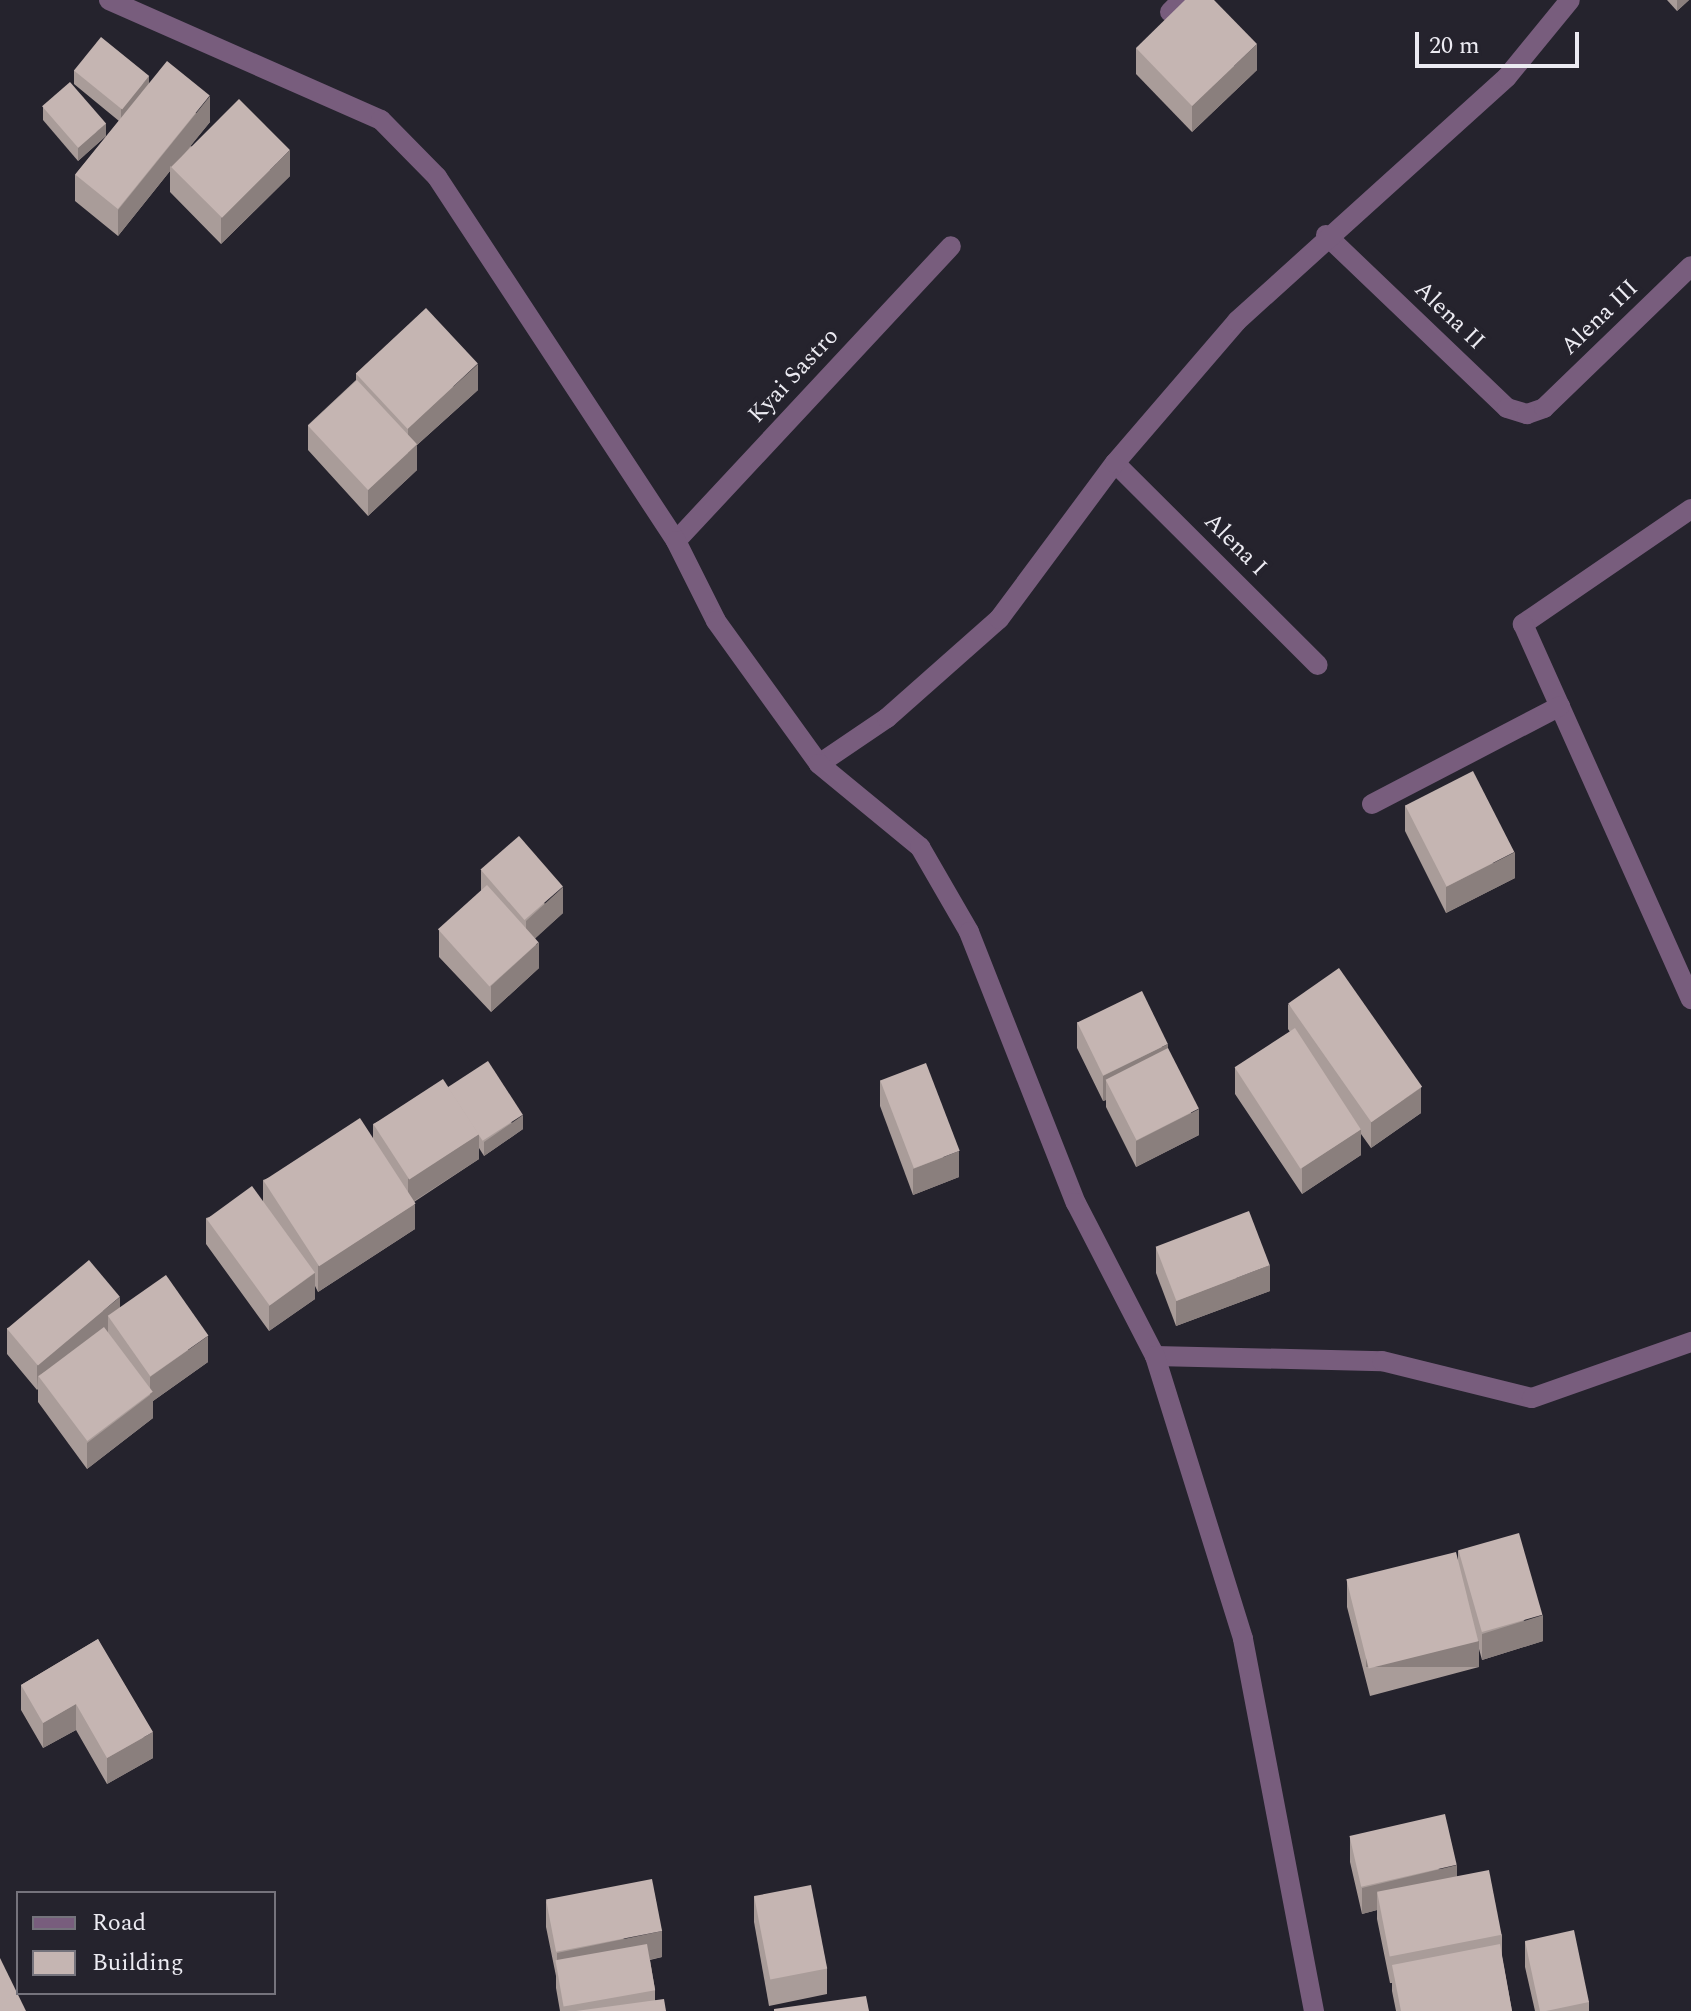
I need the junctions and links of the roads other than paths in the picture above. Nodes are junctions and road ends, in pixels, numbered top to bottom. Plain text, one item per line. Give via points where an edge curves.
1 (109, 0) edge
2 (1570, 0) edge
3 (1326, 235) junction
4 (951, 246) dead end
5 (1691, 266) edge
6 (1544, 408) joint
7 (1115, 463) junction
8 (1691, 509) edge
9 (676, 541) junction
10 (1318, 665) dead end
11 (1560, 706) junction
12 (819, 764) junction
13 (1372, 804) dead end
14 (1691, 999) edge
15 (1691, 1342) edge
16 (1155, 1356) junction
17 (1314, 2011) edge

1 - 9 street via 381,120 437,177
2 - 3 street via 1507,77
3 - 6 street, Alena II via 1507,408 1527,414
3 - 7 street via 1237,321
4 - 9 street, Kyai Sastro
5 - 6 street, Alena III
7 - 10 street, Alena I
7 - 12 street via 999,619 887,718
8 - 11 street via 1523,624
9 - 12 street via 716,621
11 - 13 street
11 - 14 street
12 - 16 street via 920,847 969,932 1076,1203
15 - 16 street via 1532,1398 1382,1361
16 - 17 street via 1243,1639

